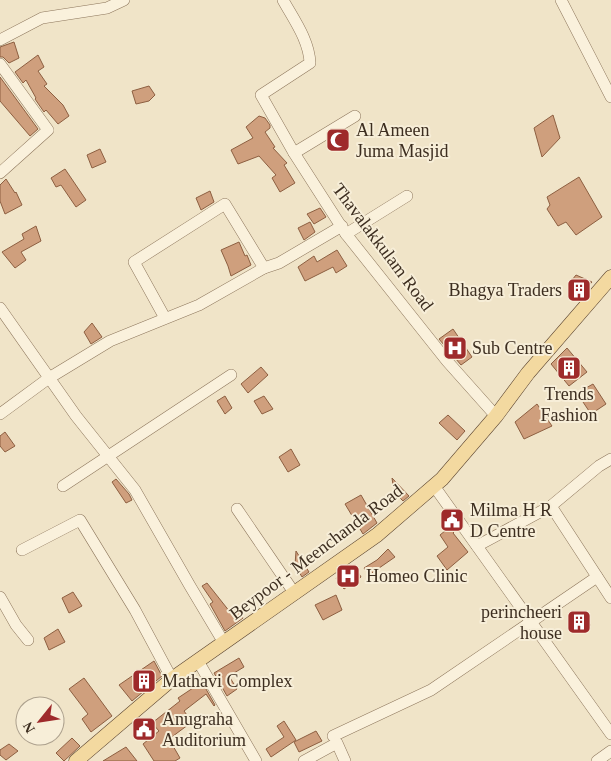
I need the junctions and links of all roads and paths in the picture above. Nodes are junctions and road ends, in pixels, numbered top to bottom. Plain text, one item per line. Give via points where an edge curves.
1 (124, 0) edge
2 (282, 0) edge
3 (561, 0) edge
4 (0, 40) edge
5 (0, 64) edge
6 (611, 97) edge
7 (355, 116) dead end
8 (294, 153) junction
9 (0, 173) edge
10 (407, 196) dead end
11 (344, 230) junction
12 (264, 268) junction
13 (611, 277) edge
14 (0, 308) edge
15 (166, 318) junction
16 (231, 375) dead end
17 (49, 378) junction
18 (0, 414) edge
19 (496, 416) junction
20 (108, 456) junction
21 (611, 459) edge
22 (63, 486) dead end
23 (434, 486) junction
24 (551, 506) junction
25 (237, 509) dead end
26 (477, 546) junction
27 (22, 550) dead end
28 (598, 577) junction
29 (294, 594) junction
30 (0, 597) edge
31 (611, 598) edge
32 (531, 622) junction
33 (28, 640) dead end
34 (224, 643) junction
35 (198, 661) junction
36 (172, 679) junction
37 (611, 734) edge
38 (333, 736) dead end
39 (611, 750) edge
40 (76, 761) edge
41 (256, 761) edge
42 (304, 761) edge
43 (345, 761) edge
44 (597, 761) edge

1 - 4 street via 107,8 42,18
2 - 8 street, Thavalakkulam Road via 310,52 310,63 261,95
3 - 6 street
5 - 9 street via 48,130
7 - 8 street
8 - 11 street, Thavalakkulam Road
10 - 11 street
11 - 12 street
11 - 19 street, Thavalakkulam Road via 447,361
12 - 15 street via 199,304
12 - 15 street via 225,204 134,262
13 - 19 main road, Beypoor - Meenchanda Road via 528,373
14 - 17 street
15 - 17 street via 110,341
16 - 20 street
17 - 18 street
17 - 20 street
19 - 23 main road, Beypoor - Meenchanda Road
20 - 22 street
20 - 34 street via 135,490
21 - 24 street
23 - 26 street
23 - 29 main road, Beypoor - Meenchanda Road via 377,535
24 - 26 street
24 - 28 street
25 - 29 street
26 - 32 street
27 - 36 street via 80,520 135,610
28 - 31 street
28 - 32 street
29 - 34 main road, Beypoor - Meenchanda Road
30 - 33 street
32 - 37 street
32 - 38 street via 431,690
34 - 35 main road, Beypoor - Meenchanda Road
35 - 36 main road, Beypoor - Meenchanda Road
35 - 41 street
36 - 40 main road, Beypoor - Meenchanda Road
39 - 44 street
42 - 43 street via 337,744

